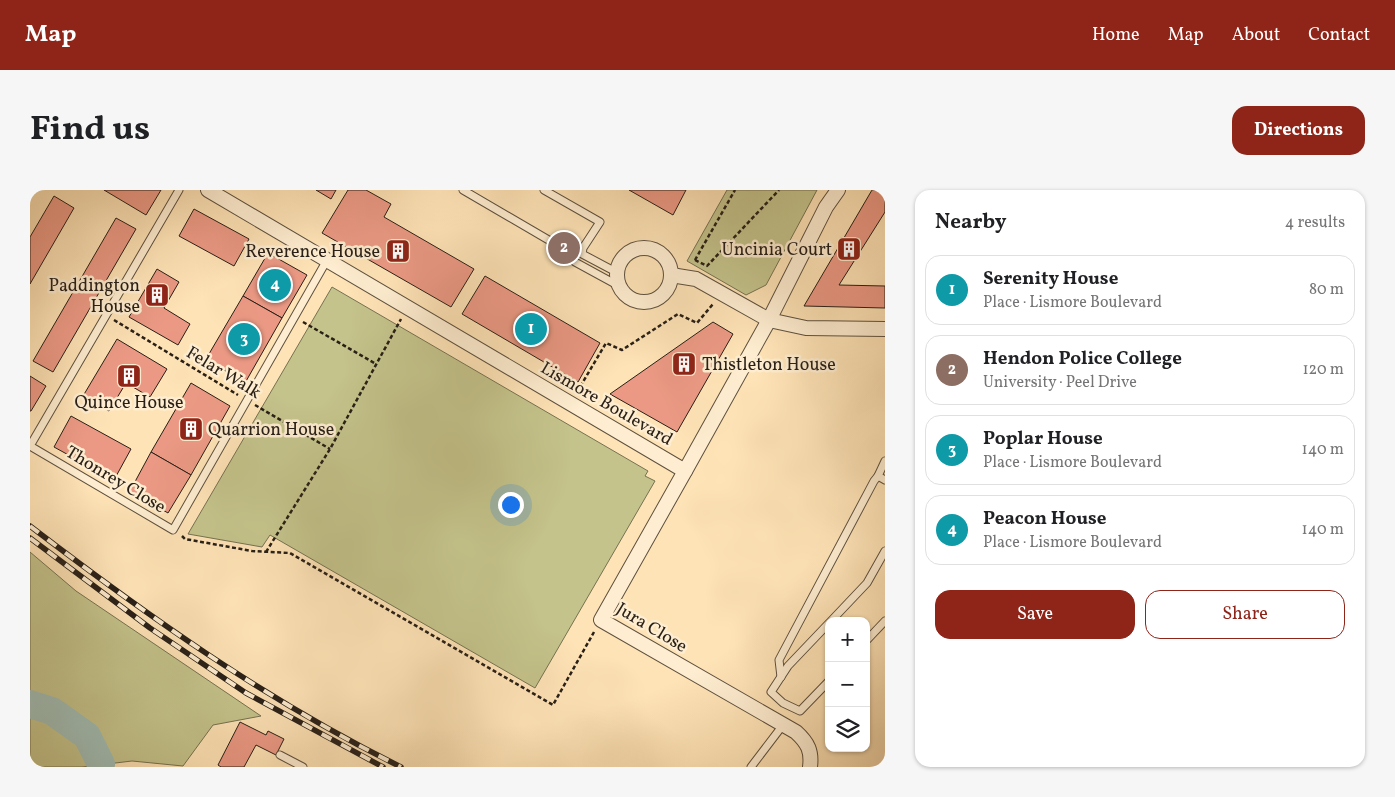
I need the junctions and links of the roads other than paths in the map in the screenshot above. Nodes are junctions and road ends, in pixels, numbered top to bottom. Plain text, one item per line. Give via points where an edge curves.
1 (179, 190) edge
2 (208, 190) edge
3 (463, 190) edge
4 (544, 190) edge
5 (838, 190) edge
6 (327, 260) junction
7 (616, 272) junction
8 (678, 276) junction
9 (619, 286) junction
10 (769, 320) junction
11 (885, 329) edge
12 (30, 427) edge
13 (38, 432) junction
14 (885, 461) edge
15 (685, 470) junction
16 (878, 476) junction
17 (885, 480) edge
18 (885, 551) edge
19 (835, 617) edge
20 (885, 621) edge
21 (825, 628) edge
22 (870, 637) edge
23 (781, 677) junction
24 (825, 685) edge
25 (783, 725) junction
26 (280, 755) dead end
27 (304, 767) edge
28 (751, 767) edge
29 (810, 767) edge

1 - 13 lane, Thonrey Close
2 - 6 street, Lismore Boulevard
3 - 9 lane via 564,248 575,262
4 - 7 lane via 600,222 582,254
5 - 10 street via 826,207
6 - 13 lane, Thonrey Close via 174,530 30,446
6 - 15 street, Lismore Boulevard
7 - 8 street via 627,252 644,247 660,252
7 - 9 street
8 - 9 street via 663,294 650,301 628,298
8 - 10 street via 696,279
10 - 11 street via 806,328
10 - 15 street
12 - 13 lane
14 - 16 lane
15 - 25 street, Jura Close via 601,620
16 - 17 lane
16 - 23 lane via 779,660
18 - 19 lane via 867,583
20 - 22 lane
21 - 23 lane
23 - 24 lane via 771,692 782,703 800,711
25 - 28 lane
25 - 29 street, Jura Close via 806,741 812,754
26 - 27 lane

